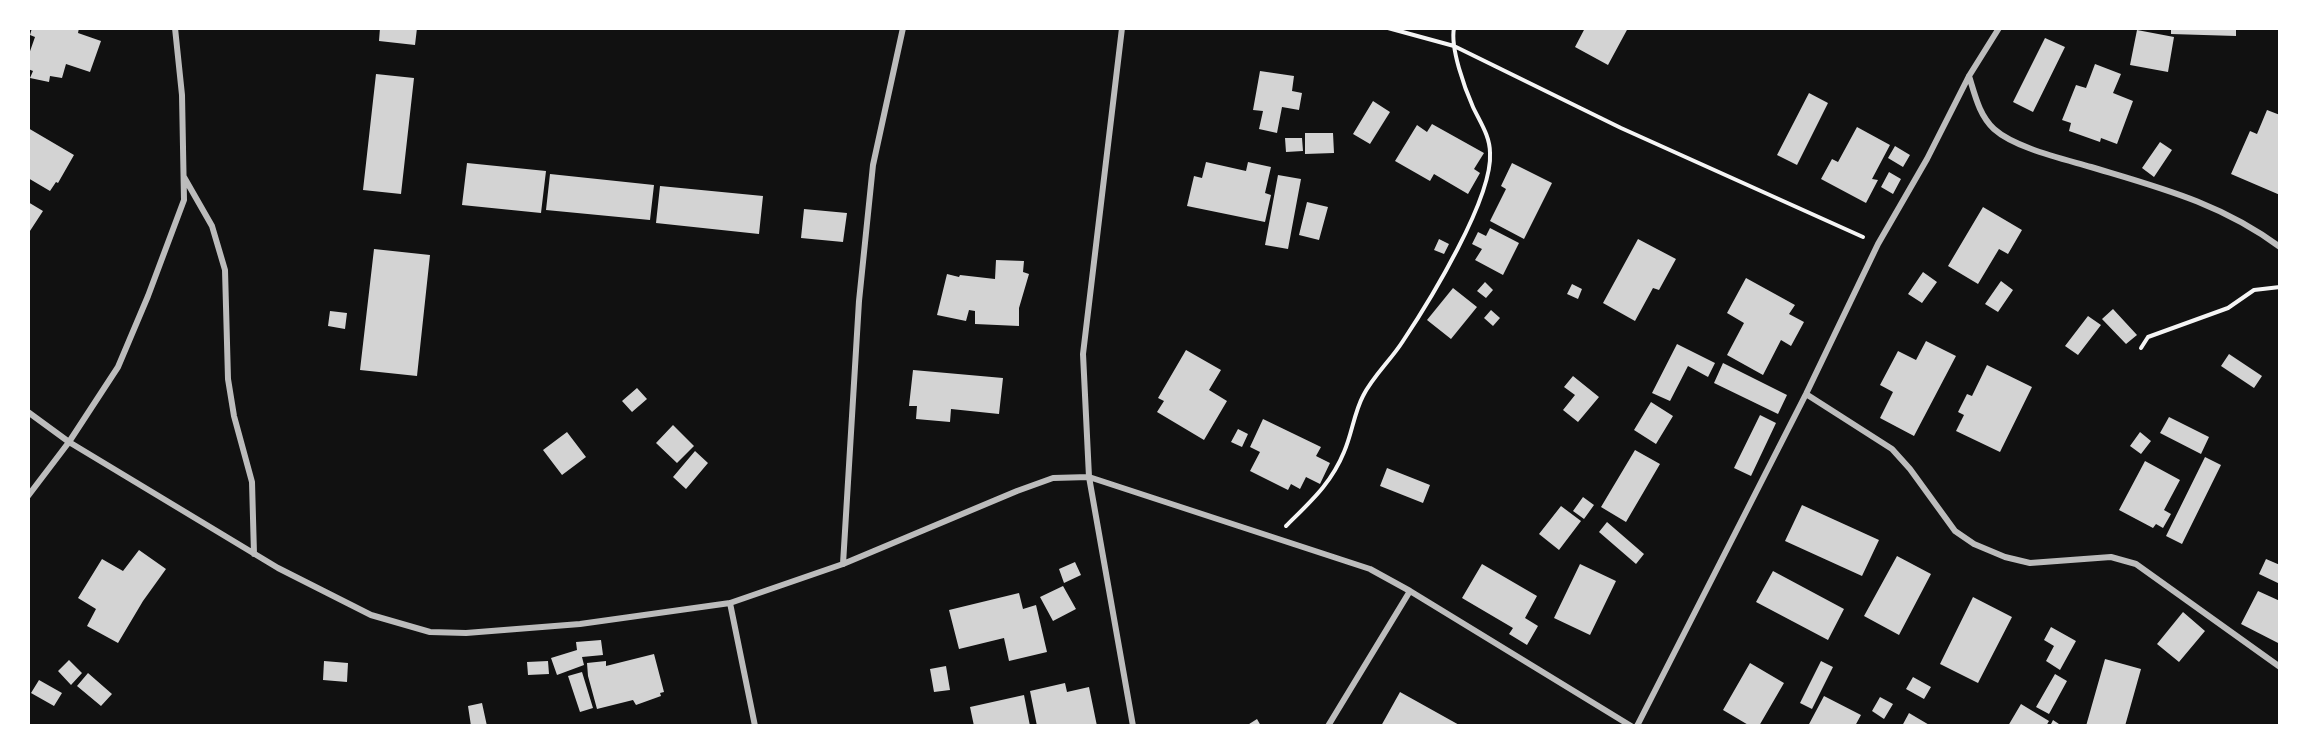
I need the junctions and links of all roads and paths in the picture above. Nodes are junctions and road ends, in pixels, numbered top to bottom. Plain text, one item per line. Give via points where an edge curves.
1 (175, 28) edge
2 (903, 28) edge
3 (1122, 28) edge
4 (1388, 28) edge
5 (1454, 28) edge
6 (1999, 28) edge
7 (1454, 46) junction
8 (1969, 76) junction
9 (184, 176) junction
10 (1878, 244) junction
11 (2280, 247) edge
12 (2280, 287) edge
13 (2141, 348) dead end
14 (1806, 394) junction
15 (28, 412) edge
16 (69, 442) junction
17 (1089, 477) junction
18 (28, 496) edge
19 (1275, 537) junction
20 (254, 554) junction
21 (843, 564) junction
22 (1410, 591) junction
23 (730, 603) junction
24 (2280, 667) edge
25 (755, 726) edge
26 (1133, 726) edge
27 (1329, 726) edge
28 (1631, 726) edge
29 (1637, 726) edge

1 - 9 street
2 - 21 street via 873,165 859,301
3 - 17 street via 1083,354
4 - 7 path
5 - 7 path
6 - 8 street
7 - 10 path via 1621,128
7 - 19 path via 1491,154 1477,203 1463,238 1404,341 1363,396 1344,453 1325,488
8 - 10 street
8 - 11 street via 1981,113 2003,135 2052,155 2191,197
9 - 16 street via 184,200 118,367
9 - 20 street via 213,226 225,270 228,379 252,482
10 - 14 street
12 - 13 path via 2251,291 2228,308 2148,337
14 - 24 street via 1892,449 1955,531 1974,544 2030,563 2111,557 2136,564
14 - 29 street
15 - 16 street
16 - 18 street
16 - 20 street
17 - 19 street
17 - 21 street via 1053,478
17 - 26 street
19 - 22 street via 1370,569
20 - 23 street via 371,615 430,632 580,624
21 - 23 street
22 - 27 street
22 - 28 street
23 - 25 street

